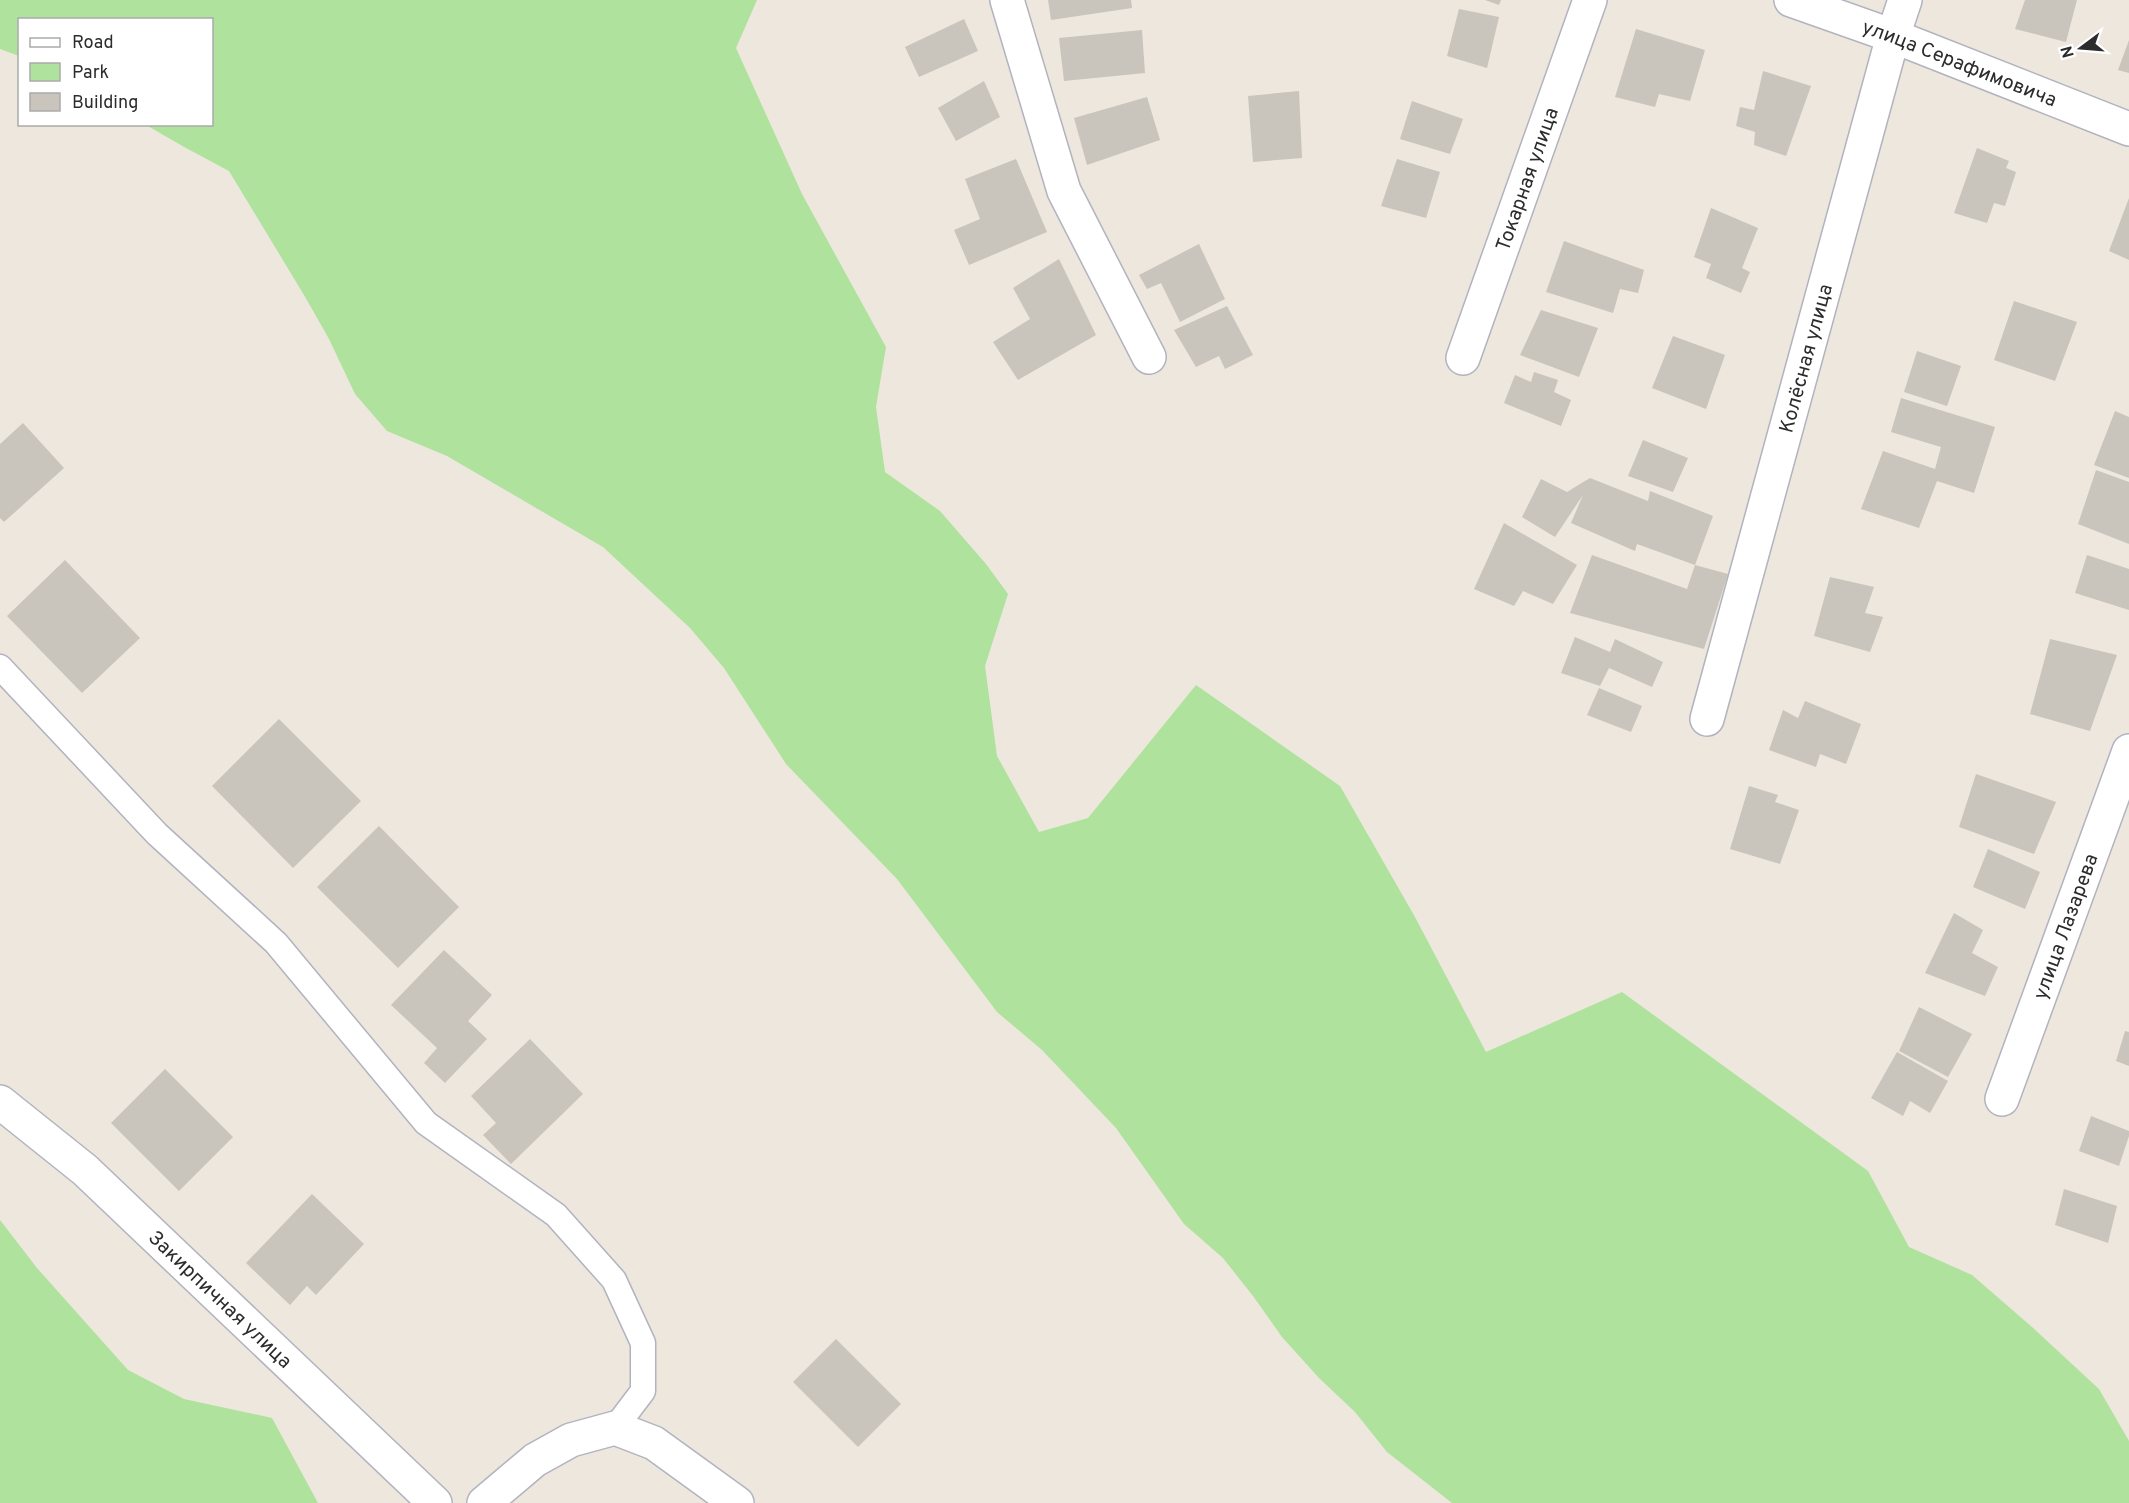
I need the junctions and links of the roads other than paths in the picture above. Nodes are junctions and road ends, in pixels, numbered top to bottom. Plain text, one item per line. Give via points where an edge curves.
1 (1007, 0) edge
2 (1590, 0) edge
3 (1791, 0) edge
4 (1905, 0) edge
5 (1893, 36) junction
6 (2129, 129) edge
7 (1149, 357) dead end
8 (1463, 358) dead end
9 (0, 667) edge
10 (1707, 719) dead end
11 (2129, 751) edge
12 (2002, 1099) dead end
13 (0, 1102) edge
14 (615, 1428) junction
15 (435, 1503) edge
16 (484, 1503) edge
17 (737, 1503) edge

1 - 7 street via 1064,191
2 - 8 street, Токарная улица
3 - 5 street, улица Серафимовича
4 - 5 street, Колёсная улица
5 - 6 street, улица Серафимовича
5 - 10 street, Колёсная улица
9 - 14 lane via 158,834 276,943 426,1123 556,1215 614,1280 643,1343 643,1391
11 - 12 street, улица Лазарева
13 - 15 street, Закирпичная улица via 85,1170
14 - 16 street via 571,1440 535,1460
14 - 17 street via 654,1443

